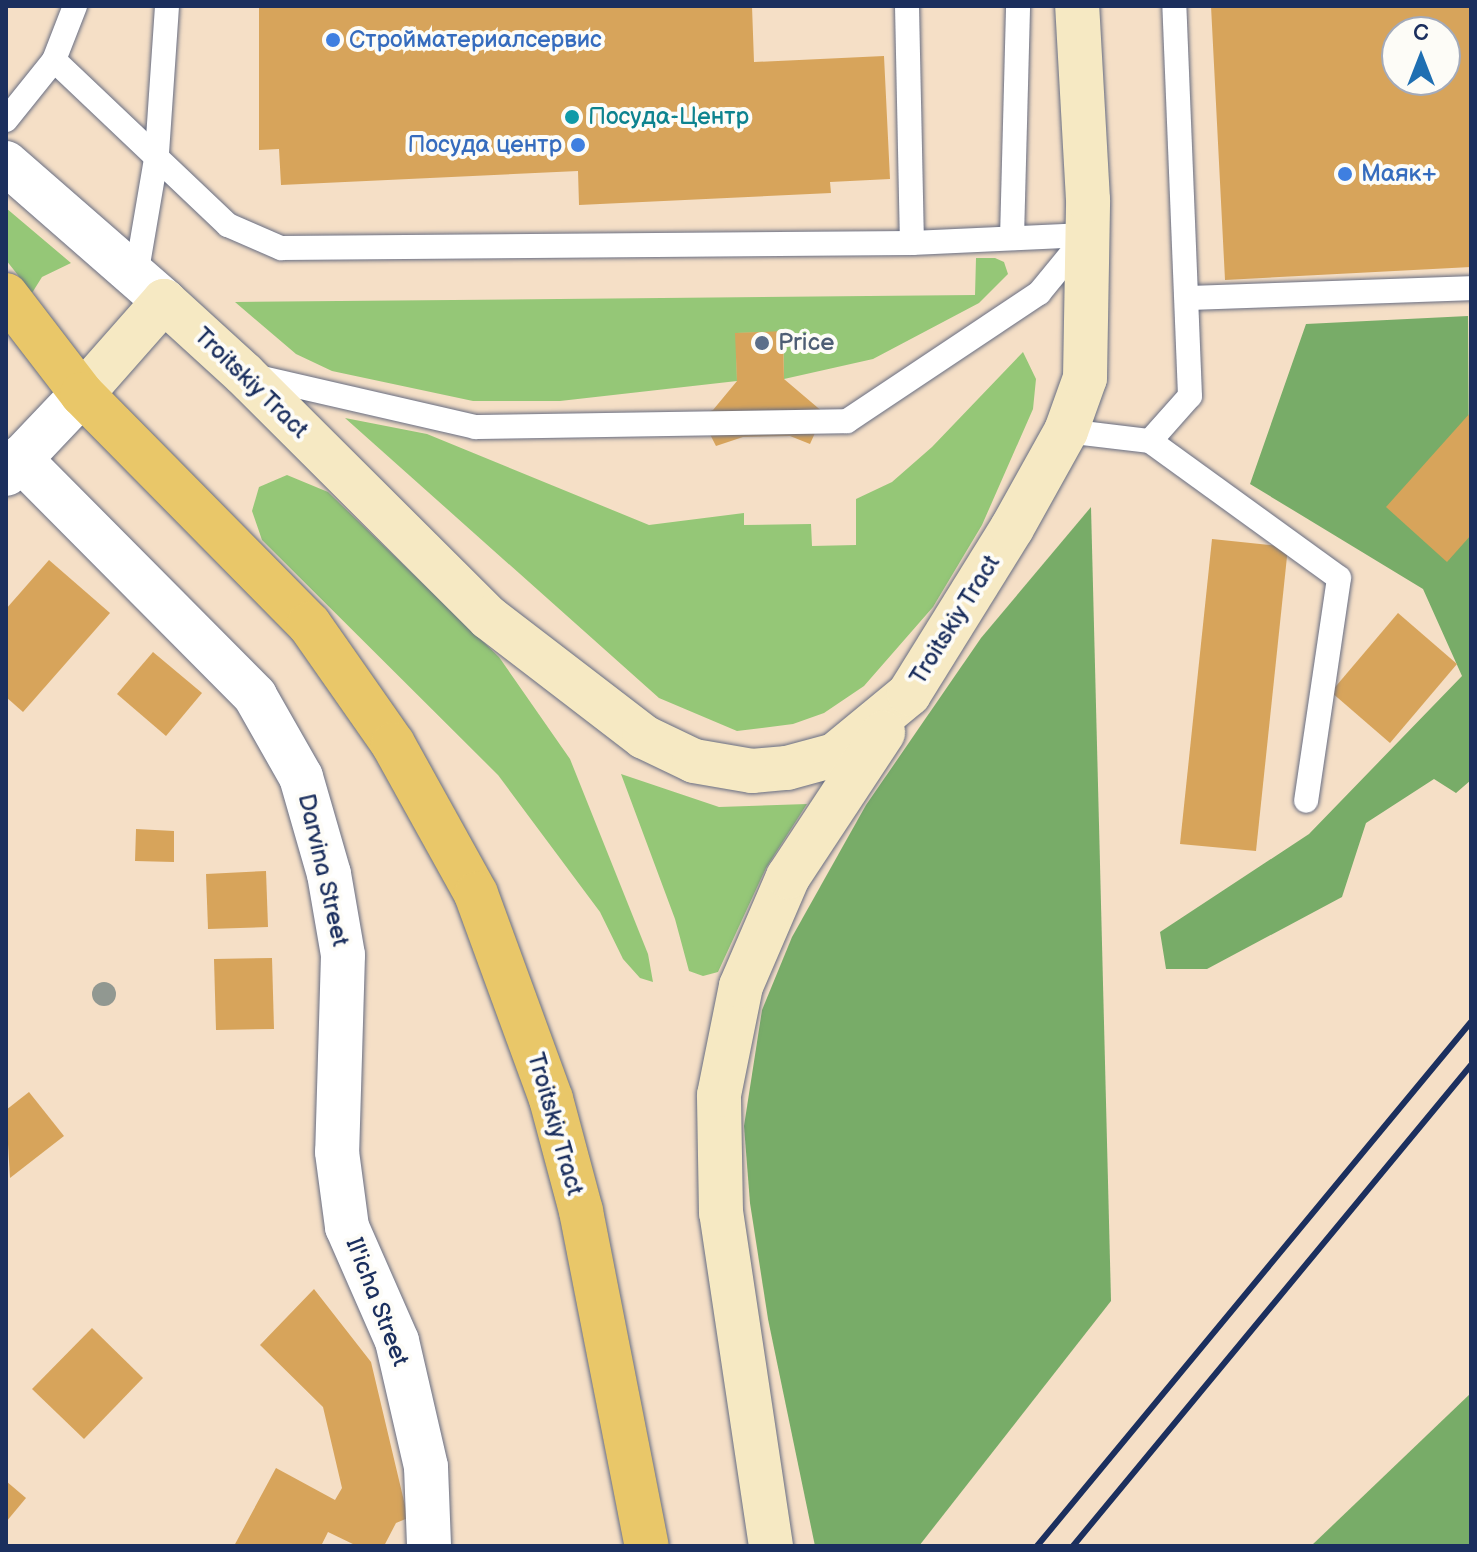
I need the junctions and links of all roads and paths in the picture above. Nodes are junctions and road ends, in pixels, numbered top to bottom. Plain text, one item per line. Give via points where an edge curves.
1 (75, 6) edge
2 (167, 6) edge
3 (907, 6) edge
4 (1018, 6) edge
5 (1077, 6) edge
6 (1174, 6) edge
7 (54, 60) junction
8 (6, 120) edge
9 (157, 153) junction
10 (6, 163) edge
11 (1086, 235) junction
12 (1012, 238) junction
13 (912, 243) junction
14 (1471, 288) edge
15 (150, 289) junction
16 (6, 295) edge
17 (1187, 298) junction
18 (244, 374) junction
19 (82, 394) junction
20 (1066, 431) junction
21 (1150, 441) junction
22 (10, 459) edge
23 (909, 694) junction
24 (1306, 801) dead end
25 (337, 1152) joint
26 (429, 1546) edge
27 (647, 1546) edge
28 (771, 1546) edge

1 - 7 lane
2 - 9 lane
3 - 13 lane
4 - 12 lane
5 - 11 main road, Troitskiy Tract
6 - 17 lane
7 - 8 lane
7 - 9 lane
9 - 13 lane via 228,225 281,248
9 - 15 lane
10 - 15 street
11 - 12 lane
11 - 18 lane via 1039,293 847,421 475,427
11 - 20 main road, Troitskiy Tract via 1085,378
12 - 13 lane
14 - 17 lane
15 - 18 main road, Troitskiy Tract
15 - 19 main road
16 - 19 main road
17 - 21 lane via 1190,396
18 - 23 main road, Troitskiy Tract via 489,618 657,743 694,761 752,771 835,755
19 - 22 street
19 - 27 main road, Troitskiy Tract via 309,624 393,744 476,894 551,1099 581,1211
20 - 21 lane
20 - 23 main road, Troitskiy Tract
21 - 24 lane via 1339,578
22 - 25 street, Darvina Street via 255,696 301,777 329,874 343,955
23 - 28 main road via 788,877 741,986 723,1069 717,1138 721,1213
25 - 26 street, Il'icha Street via 347,1227 397,1341 426,1467

